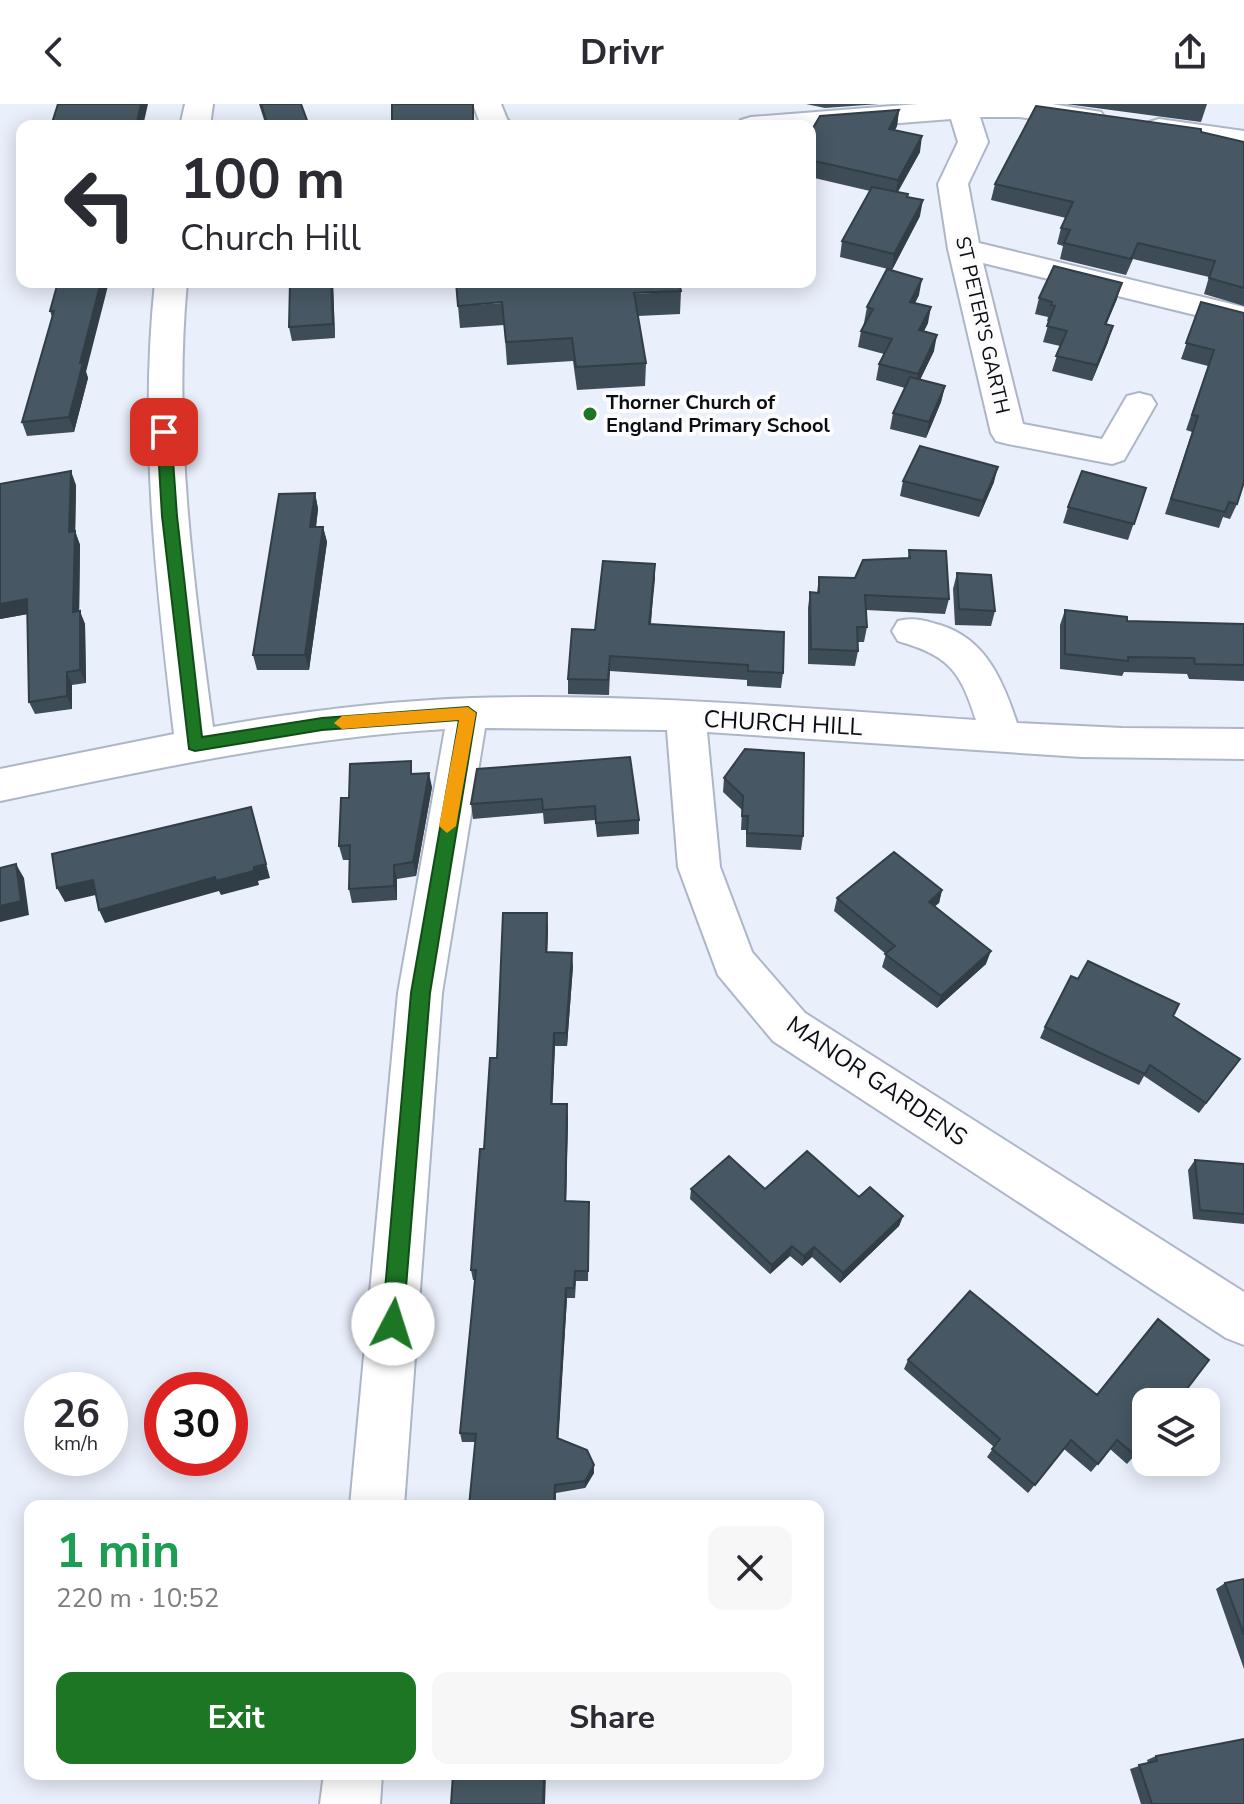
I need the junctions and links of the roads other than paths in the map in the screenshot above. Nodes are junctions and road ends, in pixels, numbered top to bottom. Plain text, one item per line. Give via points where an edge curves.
1 (963, 109) junction
2 (816, 121) edge
3 (1244, 140) edge
4 (964, 249) junction
5 (170, 288) edge
6 (1244, 317) edge
7 (1139, 404) dead end
8 (911, 631) dead end
9 (468, 713) junction
10 (686, 718) junction
11 (1001, 736) junction
12 (1244, 744) edge
13 (195, 745) junction
14 (0, 785) edge
15 (1244, 1321) edge
16 (378, 1500) edge
17 (352, 1780) edge
18 (350, 1804) edge

1 - 2 street
1 - 3 street via 1019,108
1 - 4 street, ST PETER'S GARTH via 973,142 953,184
4 - 6 street
4 - 7 street, ST PETER'S GARTH via 1008,433 1112,452
5 - 13 street via 163,337 164,464
8 - 11 street via 955,646 974,664
9 - 10 street, CHURCH HILL
9 - 13 street, CHURCH HILL via 322,724
9 - 16 street via 420,993
10 - 11 street, CHURCH HILL
10 - 15 street, MANOR GARDENS via 699,867 734,962 789,1027
11 - 12 street, CHURCH HILL
13 - 14 street, CHURCH HILL
17 - 18 street

